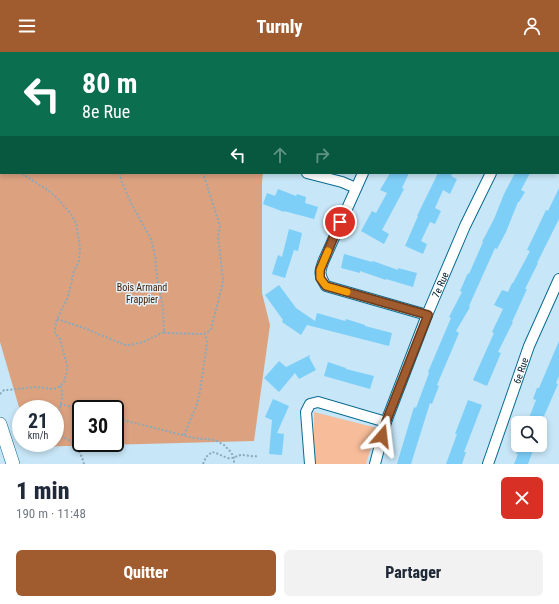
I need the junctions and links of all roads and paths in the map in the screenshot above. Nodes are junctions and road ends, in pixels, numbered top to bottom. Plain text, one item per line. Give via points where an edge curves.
1 (23, 174) edge
2 (120, 174) edge
3 (203, 174) edge
4 (311, 174) edge
5 (363, 174) edge
6 (491, 174) edge
7 (356, 188) junction
8 (559, 279) edge
9 (428, 315) junction
10 (57, 319) junction
11 (164, 332) junction
12 (205, 334) junction
13 (60, 386) junction
14 (0, 394) edge
15 (62, 400) edge
16 (124, 420) edge
17 (386, 422) junction
18 (0, 424) edge
19 (184, 435) junction
20 (64, 438) edge
21 (258, 456) dead end
22 (234, 458) junction
23 (13, 464) edge
24 (84, 464) edge
25 (203, 464) edge
26 (234, 464) edge
27 (310, 464) edge
28 (375, 464) edge
29 (488, 464) edge

1 - 10 path via 57,198 76,223 80,247 79,261 68,297
2 - 11 path via 131,203 151,239 163,308
3 - 12 path via 220,226 218,237 223,279 211,329
4 - 7 street
5 - 7 street
6 - 9 street, 7e Rue via 465,226
7 - 9 street via 320,270 320,278 326,286
8 - 29 street, 6e Rue via 529,346
9 - 17 street, 7e Rue
10 - 11 path via 125,345 142,342
10 - 13 path via 55,334 60,339 68,365 66,376
11 - 12 path
12 - 19 path via 207,341 200,391
13 - 14 path via 53,389 36,387 4,390
13 - 15 path
16 - 19 path
17 - 27 street via 318,402 310,404 306,412
17 - 28 street, 7e Rue
18 - 23 street
19 - 22 path via 215,440 224,445
20 - 24 path via 77,448
21 - 22 path via 240,455
22 - 25 path via 212,452
22 - 26 path

